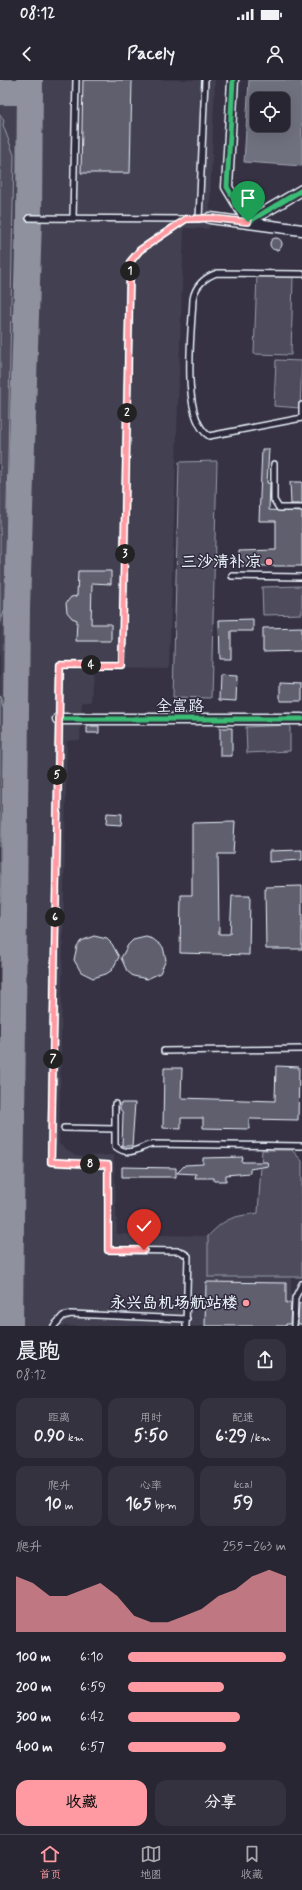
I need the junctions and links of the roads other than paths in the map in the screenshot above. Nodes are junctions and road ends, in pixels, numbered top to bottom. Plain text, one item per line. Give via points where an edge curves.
1 (76, 80) edge
2 (205, 80) edge
3 (233, 80) edge
4 (302, 190) edge
5 (29, 218) dead end
6 (73, 218) junction
7 (199, 218) junction
8 (210, 218) joint
9 (186, 219) junction
10 (248, 222) junction
11 (302, 230) edge
12 (302, 274) edge
13 (302, 405) edge
14 (302, 418) edge
15 (274, 464) dead end
16 (302, 508) edge
17 (232, 576) dead end
18 (302, 577) edge
19 (58, 719) junction
20 (302, 719) edge
21 (302, 1049) edge
22 (164, 1051) dead end
23 (115, 1104) dead end
24 (64, 1128) dead end
25 (115, 1129) junction
26 (302, 1146) edge
27 (302, 1284) edge
28 (186, 1319) junction
29 (54, 1326) edge
30 (186, 1326) edge
31 (294, 1326) edge

1 - 6 lane
2 - 7 lane
3 - 10 street via 227,187
4 - 10 street
5 - 6 lane
6 - 9 lane
7 - 8 lane
7 - 9 lane
8 - 10 street
9 - 19 lane via 140,250 130,262 122,665 60,665
10 - 11 street
12 - 14 lane via 217,273 197,287 193,299 189,389 200,428 209,436
13 - 14 lane
15 - 16 lane via 276,505 279,508
17 - 18 lane
19 - 20 street, 全富路
19 - 28 lane via 51,1162 108,1165 108,1250 180,1251 188,1256
21 - 22 lane
23 - 25 lane
24 - 25 lane
25 - 26 lane via 115,1146 129,1153 152,1144
27 - 31 lane via 295,1298
28 - 29 lane via 71,1314 63,1316
28 - 30 lane

